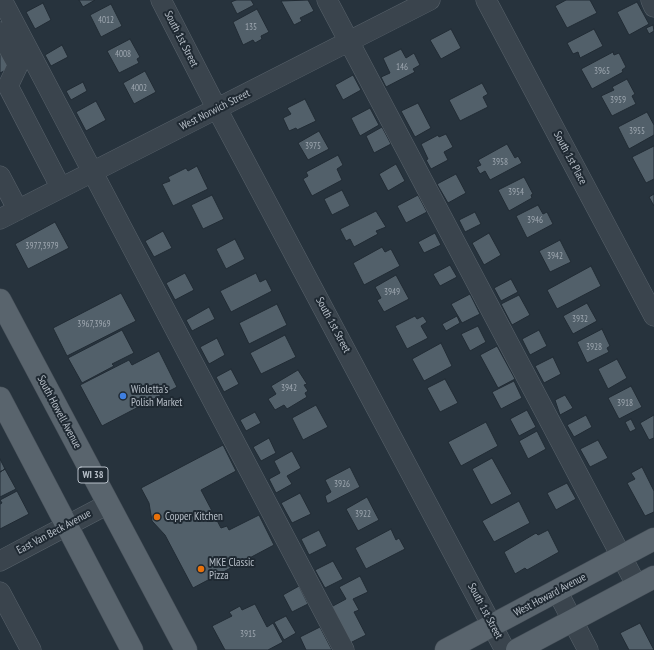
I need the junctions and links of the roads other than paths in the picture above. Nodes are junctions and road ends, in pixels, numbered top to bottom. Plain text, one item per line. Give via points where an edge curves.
1 (2, 0) edge
2 (162, 0) edge
3 (327, 0) edge
4 (430, 0) edge
5 (486, 0) edge
6 (650, 0) edge
7 (654, 7) edge
8 (0, 32) edge
9 (349, 41) junction
10 (4, 86) edge
11 (217, 109) junction
12 (92, 172) junction
13 (0, 176) edge
14 (61, 188) junction
15 (18, 210) junction
16 (0, 219) edge
17 (0, 300) edge
18 (654, 316) edge
19 (0, 398) edge
20 (108, 504) junction
21 (67, 526) junction
22 (654, 539) edge
23 (621, 556) junction
24 (0, 561) edge
25 (645, 581) edge
26 (558, 591) junction
27 (0, 592) edge
28 (573, 621) junction
29 (492, 626) junction
30 (31, 650) edge
31 (132, 650) edge
32 (186, 650) edge
33 (344, 650) edge
34 (446, 650) edge
35 (505, 650) edge
36 (517, 650) edge
37 (588, 650) edge

1 - 12 street
2 - 11 street, South 1st Street
3 - 9 street
4 - 9 street, West Norwich Street
5 - 18 street, South 1st Place
6 - 7 street
8 - 10 street via 18,65
9 - 11 street, West Norwich Street
9 - 23 street
10 - 14 street
11 - 12 street, West Norwich Street
11 - 29 street, South 1st Street
12 - 14 street, West Norwich Street
12 - 33 street
13 - 15 street
14 - 15 street, West Norwich Street
15 - 16 street, West Norwich Street
17 - 20 main road, South Howell Avenue / WI 38
19 - 21 main road
20 - 21 street, East Van Beck Avenue
20 - 32 main road, South Howell Avenue / WI 38
21 - 24 street, East Van Beck Avenue
21 - 31 main road
22 - 23 main road, West Howard Avenue
23 - 25 street
23 - 26 main road, West Howard Avenue
25 - 28 main road
26 - 28 street
26 - 29 main road, West Howard Avenue
27 - 30 street
28 - 36 main road
28 - 37 street
29 - 34 main road, West Howard Avenue
29 - 35 street, South 1st Street

